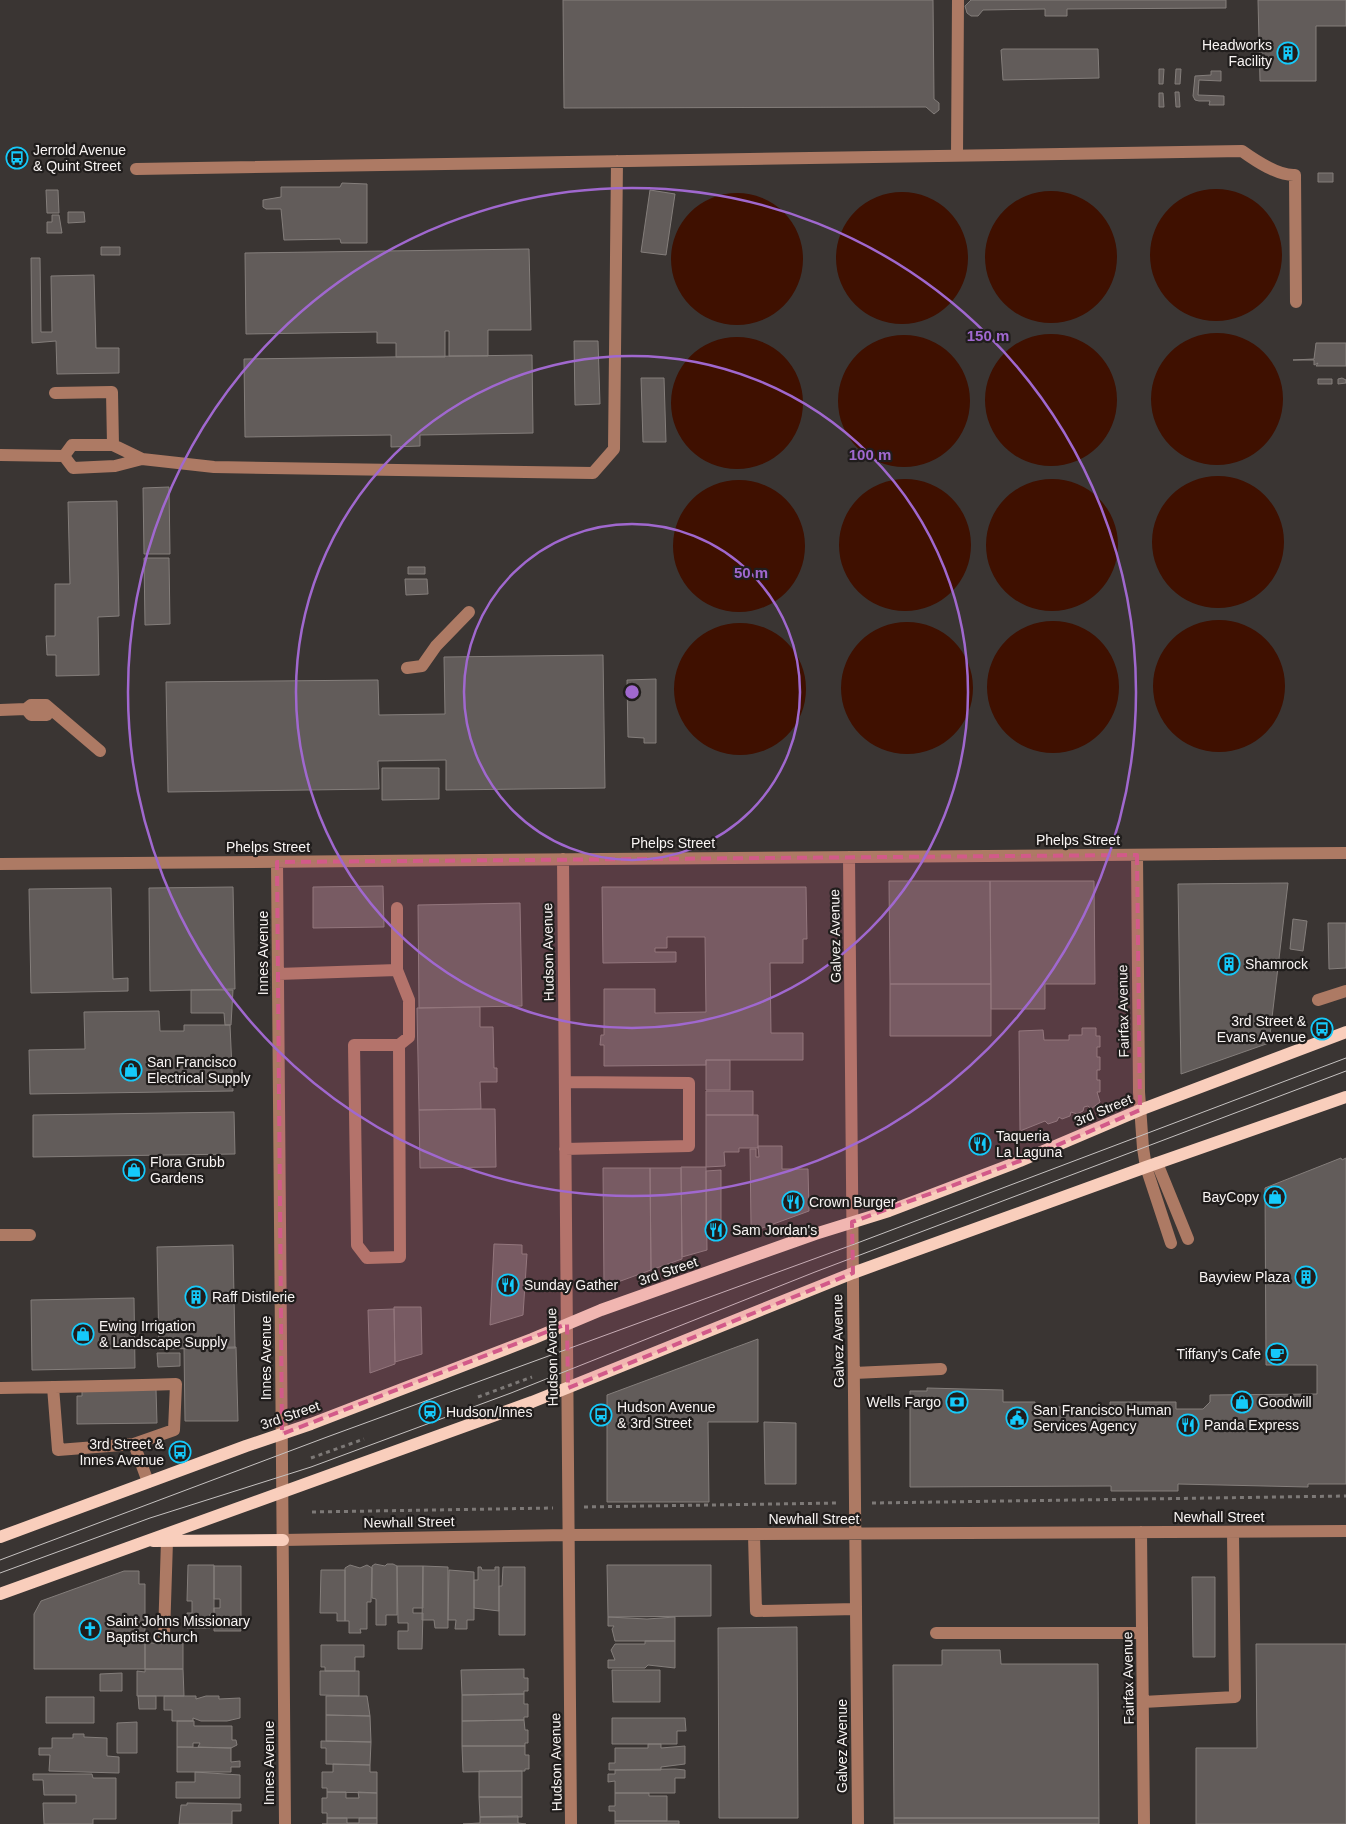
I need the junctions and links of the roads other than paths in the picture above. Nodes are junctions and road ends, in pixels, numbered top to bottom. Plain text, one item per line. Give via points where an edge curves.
1 (958, 0) edge
2 (957, 156) junction
3 (617, 161) junction
4 (136, 169) dead end
5 (1296, 302) dead end
6 (55, 393) dead end
7 (113, 445) junction
8 (0, 455) edge
9 (64, 456) junction
10 (142, 459) junction
11 (469, 612) dead end
12 (407, 668) dead end
13 (0, 710) edge
14 (100, 751) dead end
15 (1346, 854) edge
16 (1137, 855) junction
17 (849, 857) junction
18 (563, 859) junction
19 (277, 862) junction
20 (0, 864) edge
21 (397, 908) dead end
22 (397, 970) junction
23 (278, 974) junction
24 (1346, 991) edge
25 (1318, 1000) dead end
26 (1346, 1032) edge
27 (399, 1045) junction
28 (565, 1082) junction
29 (1346, 1097) edge
30 (1140, 1110) junction
31 (565, 1150) junction
32 (1151, 1165) junction
33 (852, 1222) junction
34 (0, 1235) edge
35 (30, 1235) dead end
36 (1188, 1239) dead end
37 (1171, 1243) dead end
38 (853, 1273) junction
39 (567, 1324) junction
40 (941, 1369) dead end
41 (854, 1374) junction
42 (53, 1387) junction
43 (0, 1388) edge
44 (568, 1388) junction
45 (282, 1434) junction
46 (134, 1444) junction
47 (148, 1482) junction
48 (282, 1493) junction
49 (1346, 1531) edge
50 (1142, 1532) junction
51 (1233, 1532) junction
52 (855, 1534) junction
53 (568, 1535) junction
54 (754, 1535) junction
55 (0, 1537) edge
56 (283, 1540) junction
57 (143, 1541) junction
58 (167, 1541) junction
59 (0, 1594) edge
60 (856, 1609) junction
61 (936, 1633) dead end
62 (1142, 1633) junction
63 (164, 1634) dead end
64 (1143, 1702) junction
65 (285, 1824) edge
66 (571, 1824) edge
67 (858, 1824) edge
68 (1144, 1824) edge

1 - 2 street
2 - 3 street
2 - 5 street via 1242,151 1254,160 1295,175
3 - 4 street
3 - 10 street via 614,449 593,473 214,467
6 - 7 street via 112,392
7 - 9 street via 72,445
7 - 10 street
8 - 9 street
9 - 10 street via 73,468 114,466
11 - 12 street via 436,646 422,666
13 - 14 street via 46,704
15 - 16 street, Phelps Street
16 - 17 street, Phelps Street
16 - 30 street, Fairfax Avenue
17 - 18 street, Phelps Street
17 - 33 street, Galvez Avenue
18 - 19 street, Phelps Street
18 - 28 street, Hudson Avenue
19 - 20 street, Phelps Street
19 - 23 street, Innes Avenue
21 - 22 street
22 - 23 street
22 - 27 street via 409,1000 409,1037
23 - 45 street, Innes Avenue
24 - 25 street
26 - 30 main road, 3rd Street
27 - 27 street via 354,1046 357,1245 367,1258 400,1258
28 - 31 street, Hudson Avenue
28 - 31 street via 689,1082 689,1146
29 - 32 main road
30 - 32 street, Fairfax Avenue
30 - 33 main road, 3rd Street via 1020,1161
31 - 39 street, Hudson Avenue
32 - 36 street
32 - 37 street
32 - 38 main road
33 - 38 street, Galvez Avenue
33 - 39 main road, 3rd Street
34 - 35 street
38 - 41 street, Galvez Avenue
38 - 44 main road
39 - 44 street, Hudson Avenue
39 - 45 main road, 3rd Street
40 - 41 street
41 - 52 street, Galvez Avenue
42 - 43 street
42 - 46 street via 58,1450
42 - 46 street via 176,1384 174,1430
44 - 48 main road
44 - 53 street, Hudson Avenue
45 - 47 main road, 3rd Street
45 - 48 street, Innes Avenue
46 - 47 street
47 - 55 main road, 3rd Street
48 - 56 street, Innes Avenue
48 - 57 main road
49 - 51 street, Newhall Street
50 - 51 street, Newhall Street
50 - 52 street, Newhall Street
50 - 62 street, Fairfax Avenue
51 - 64 street via 1235,1697
52 - 54 street, Newhall Street
52 - 60 street, Galvez Avenue
53 - 54 street, Newhall Street
53 - 56 street, Newhall Street
53 - 66 street, Hudson Avenue
54 - 60 street via 756,1611
56 - 58 main road
56 - 65 street, Innes Avenue
57 - 58 main road
57 - 59 main road
58 - 63 street
60 - 67 street, Galvez Avenue
61 - 62 street
62 - 64 street, Fairfax Avenue
64 - 68 street, Fairfax Avenue

